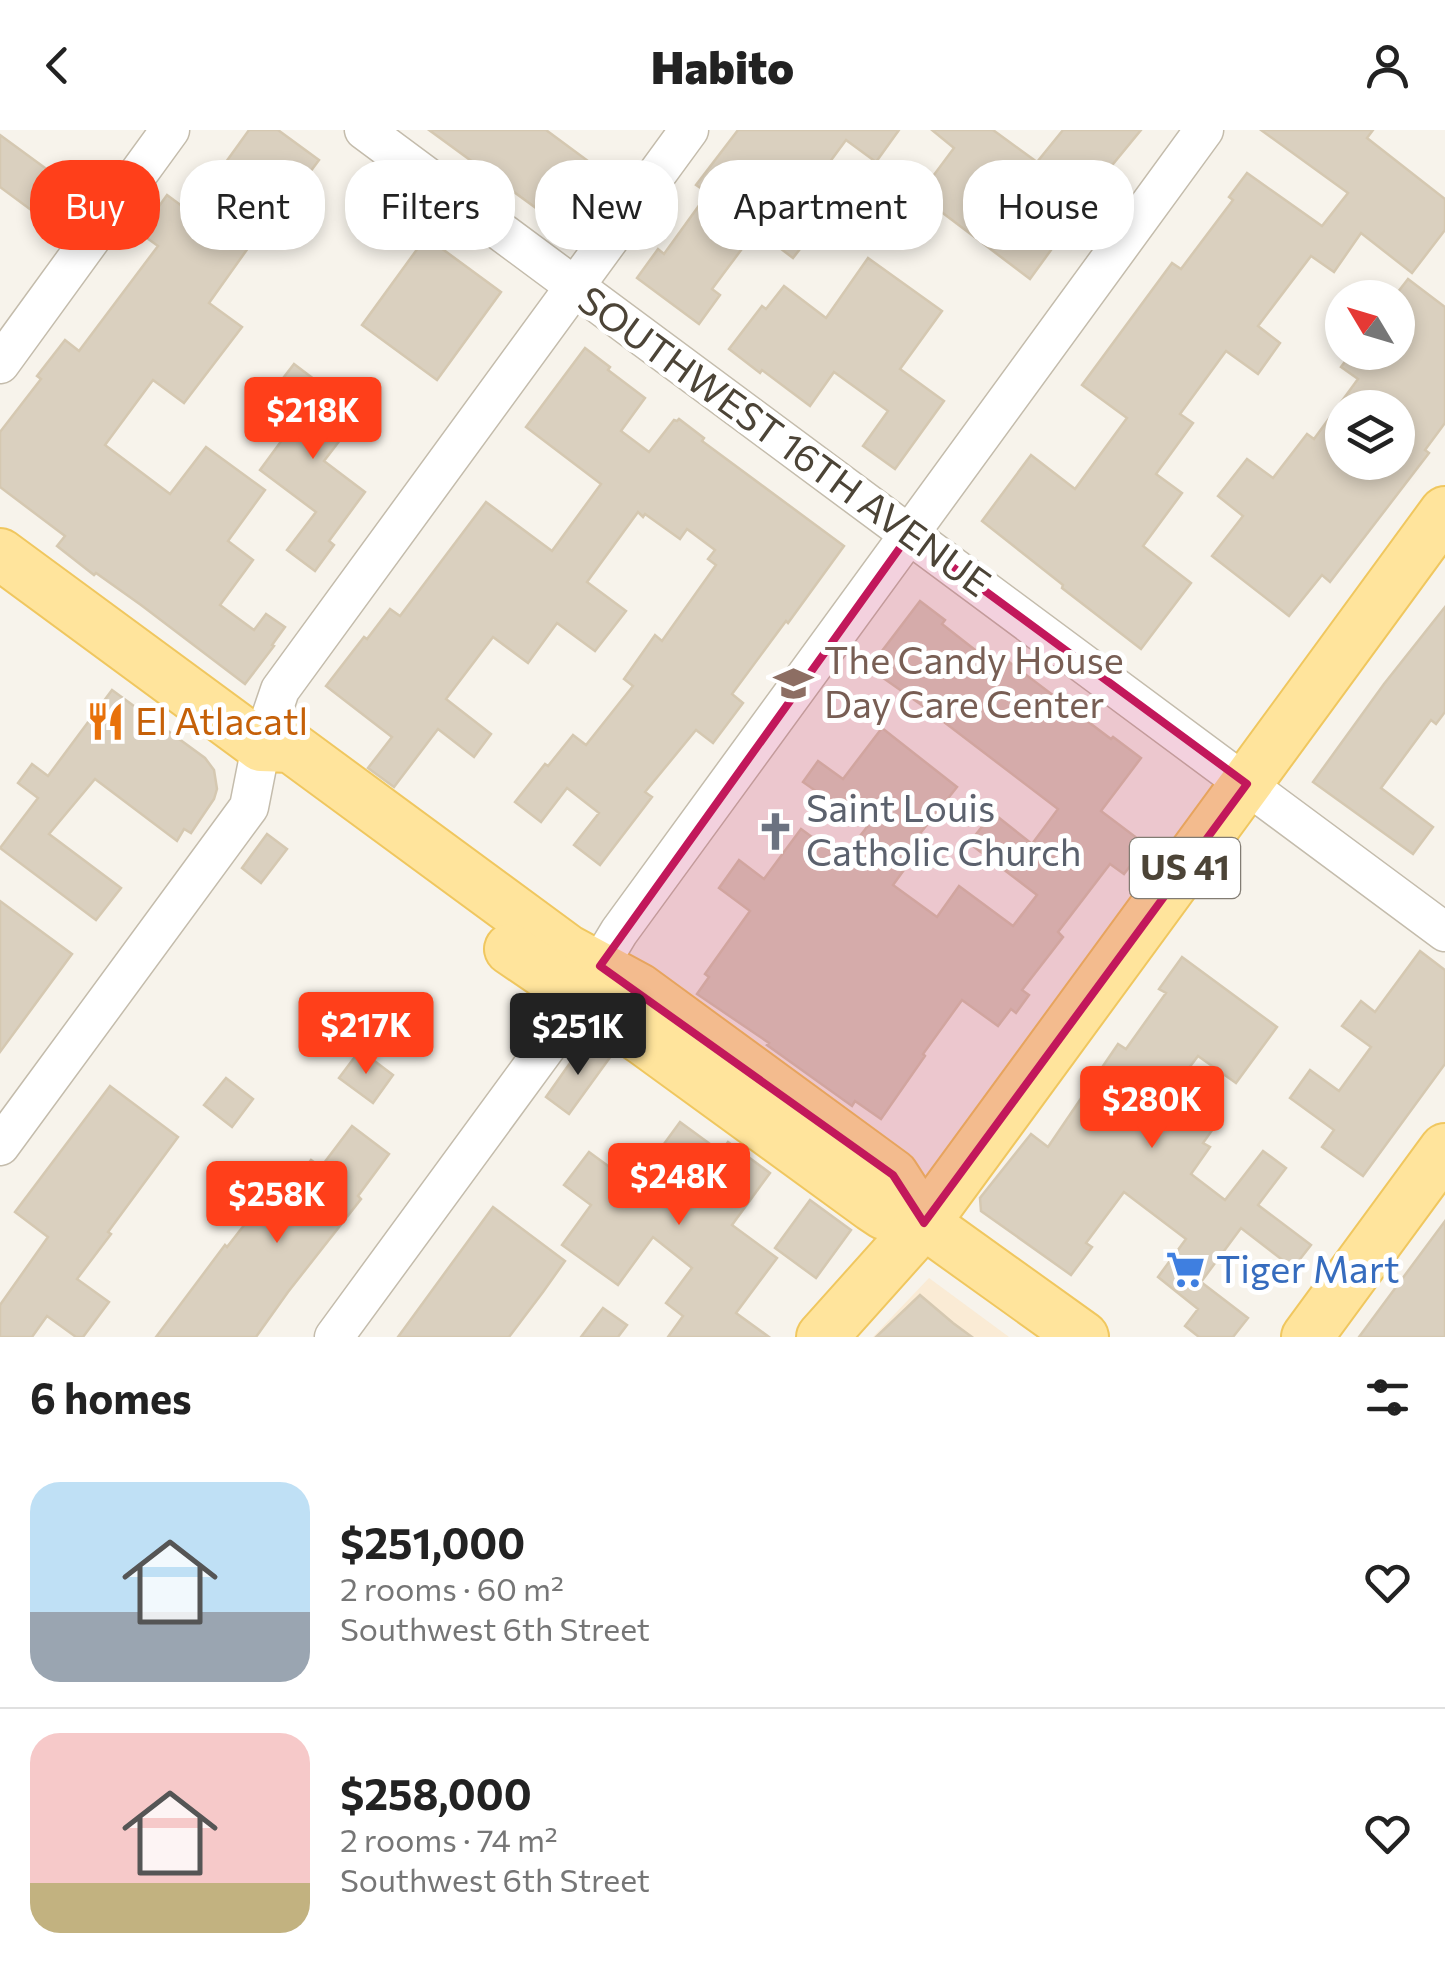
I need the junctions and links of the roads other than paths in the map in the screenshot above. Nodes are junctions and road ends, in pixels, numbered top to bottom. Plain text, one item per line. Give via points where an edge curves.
1 (170, 130) edge
2 (364, 130) edge
3 (688, 130) edge
4 (1204, 130) edge
5 (574, 287) junction
6 (0, 364) edge
7 (1445, 512) edge
8 (909, 535) junction
9 (0, 554) edge
10 (261, 746) junction
11 (1247, 784) junction
12 (1445, 932) edge
13 (590, 982) junction
14 (0, 1146) edge
15 (1445, 1149) edge
16 (924, 1223) junction
17 (334, 1337) edge
18 (822, 1337) edge
19 (1082, 1337) edge
20 (1308, 1337) edge

1 - 6 street
2 - 5 street, SOUTHWEST 16TH AVENUE
3 - 5 street
4 - 8 street
5 - 8 street, SOUTHWEST 16TH AVENUE
5 - 10 street via 280,690
7 - 11 main road, US 41
8 - 11 street, SOUTHWEST 16TH AVENUE
8 - 13 street
9 - 10 main road
10 - 13 main road via 270,774
10 - 14 street via 249,807
11 - 12 street, SOUTHWEST 16TH AVENUE
11 - 16 main road, US 41
13 - 16 main road via 639,989 893,1175
13 - 17 street
15 - 20 main road
16 - 18 main road, US 41
16 - 19 main road

